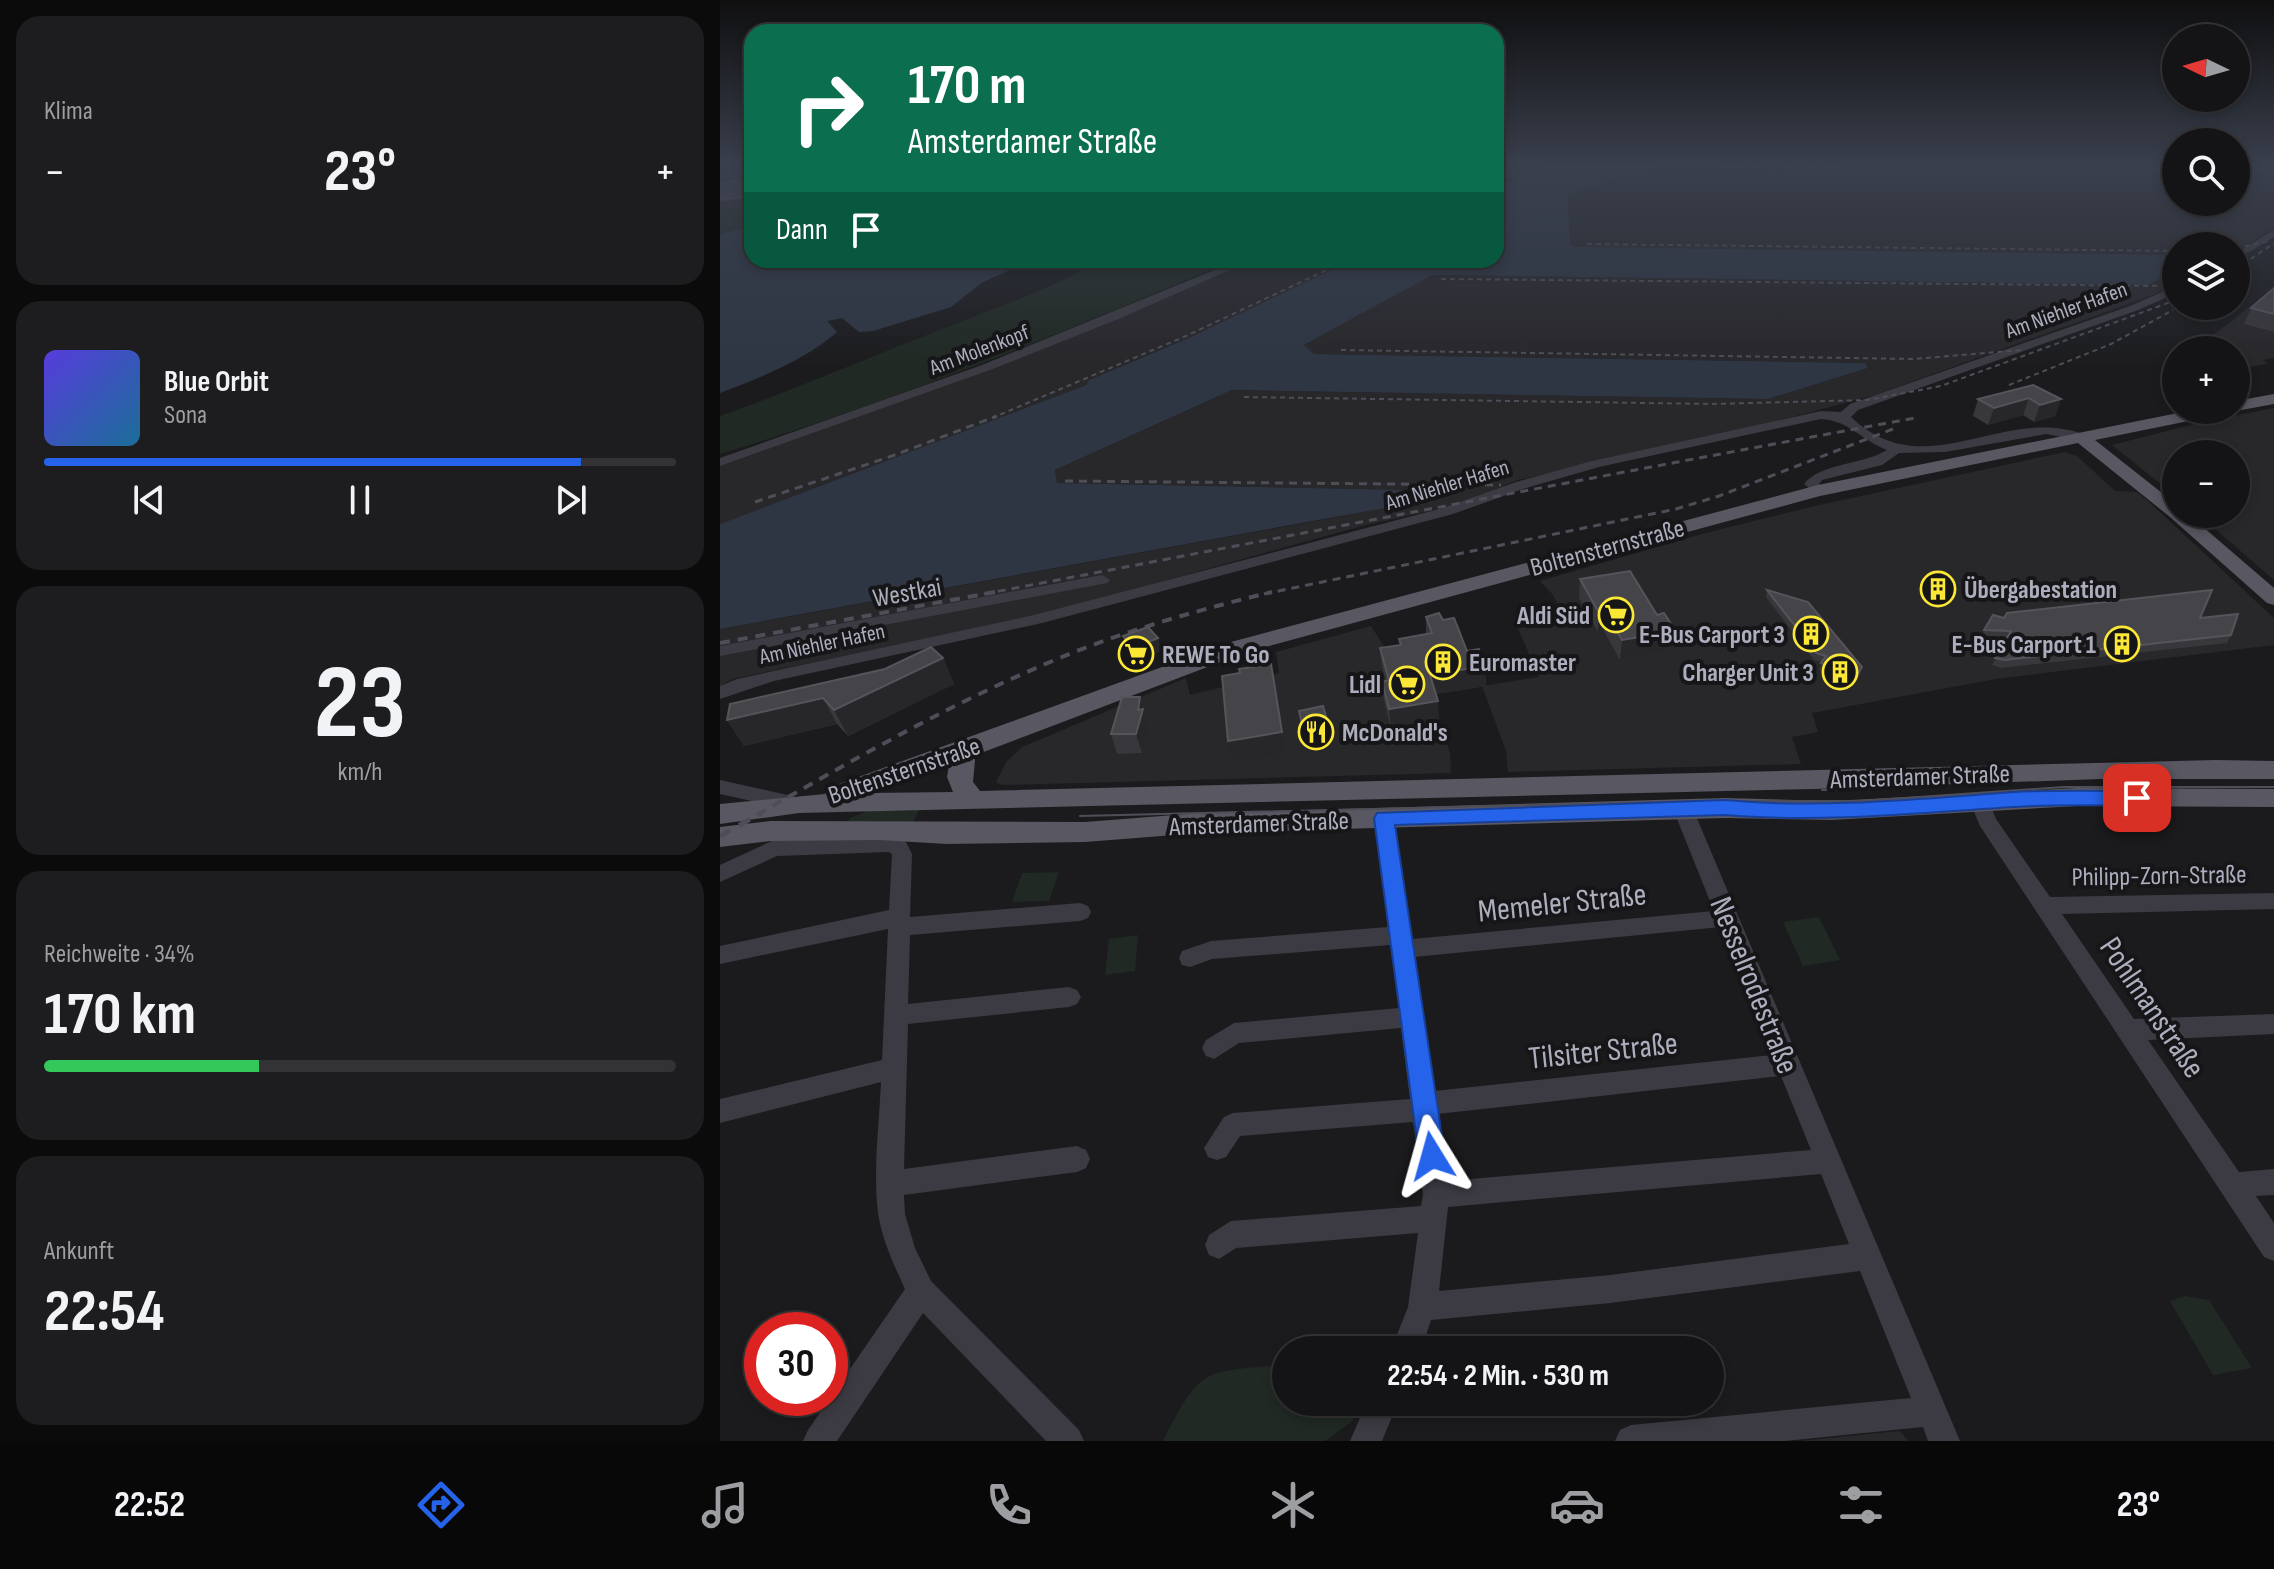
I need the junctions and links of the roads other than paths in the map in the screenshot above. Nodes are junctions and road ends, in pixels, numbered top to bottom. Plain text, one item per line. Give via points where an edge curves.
1 (2274, 233) edge
2 (2250, 248) edge
3 (1228, 268) edge
4 (2162, 295) edge
5 (2274, 399) edge
6 (2250, 403) edge
7 (1844, 416) junction
8 (2162, 422) edge
9 (2083, 439) junction
10 (1897, 449) junction
11 (720, 462) edge
12 (1818, 491) junction
13 (2162, 503) edge
14 (2192, 528) edge
15 (1102, 580) dead end
16 (2274, 599) edge
17 (720, 651) edge
18 (720, 693) edge
19 (1009, 734) junction
20 (963, 760) junction
21 (2207, 768) junction
22 (2274, 770) edge
23 (720, 787) edge
24 (2187, 797) junction
25 (2274, 798) edge
26 (1098, 799) junction
27 (973, 800) junction
28 (1980, 802) junction
29 (871, 803) junction
30 (799, 804) junction
31 (1683, 809) junction
32 (720, 814) edge
33 (1384, 818) junction
34 (771, 831) junction
35 (1075, 832) junction
36 (720, 837) edge
37 (720, 874) edge
38 (2274, 901) edge
39 (2046, 906) junction
40 (1080, 912) dead end
41 (1728, 918) junction
42 (899, 922) junction
43 (1402, 942) junction
44 (720, 955) edge
45 (1190, 958) dead end
46 (1069, 997) dead end
47 (895, 1015) junction
48 (1412, 1017) junction
49 (2274, 1024) edge
50 (2128, 1030) junction
51 (1214, 1048) dead end
52 (1788, 1064) junction
53 (894, 1068) junction
54 (1425, 1106) junction
55 (720, 1111) edge
56 (1217, 1148) dead end
57 (1077, 1159) dead end
58 (1827, 1161) junction
59 (2274, 1182) edge
60 (890, 1184) junction
61 (2233, 1185) junction
62 (1435, 1206) junction
63 (1219, 1245) dead end
64 (2274, 1247) edge
65 (1867, 1256) junction
66 (921, 1291) junction
67 (1422, 1307) junction
68 (1411, 1336) edge
69 (1931, 1411) junction
70 (1377, 1416) edge
71 (819, 1441) edge
72 (1068, 1441) edge
73 (1366, 1441) edge
74 (1631, 1441) edge
75 (1944, 1441) edge

1 - 2 street
3 - 11 street, Am Molenkopf via 876,410
4 - 7 street, Am Niehler Hafen via 1854,407
5 - 6 main road
7 - 10 street
7 - 18 street, Am Niehler Hafen via 1821,415 1597,464 1440,513 1036,620 774,676
8 - 9 main road, Boltensternstraße
9 - 10 street via 2034,433 1934,451
9 - 12 main road, Boltensternstraße
9 - 13 main road
10 - 12 street via 1877,462 1817,477 1811,484
12 - 19 main road, Boltensternstraße via 1239,647
14 - 16 main road
15 - 17 street, Westkai
19 - 20 main road, Boltensternstraße
19 - 30 main road, Boltensternstraße via 847,793
20 - 27 main road via 961,787
20 - 29 main road, Boltensternstraße
21 - 22 main road, Amsterdamer Straße
21 - 24 main road via 2165,777 2171,790
21 - 26 main road, Amsterdamer Straße
23 - 30 street
24 - 25 main road, Amsterdamer Straße
24 - 28 main road, Amsterdamer Straße
26 - 27 main road, Amsterdamer Straße
26 - 35 main road via 1064,813 1064,827
27 - 29 main road, Amsterdamer Straße
28 - 31 main road, Amsterdamer Straße via 1774,812
28 - 39 street, Pohlmanstraße via 1987,821
29 - 30 main road, Amsterdamer Straße
29 - 34 main road, Boltensternstraße
30 - 32 main road
31 - 33 main road, Amsterdamer Straße
31 - 41 street, Nesselrodestraße
33 - 35 main road, Amsterdamer Straße
33 - 43 street
34 - 35 main road, Amsterdamer Straße
34 - 36 main road
37 - 42 street via 774,848 889,844 902,854
38 - 39 street, Philipp-Zorn-Straße
39 - 50 street, Pohlmanstraße
40 - 42 street
41 - 43 street, Memeler Straße
41 - 52 street, Nesselrodestraße
42 - 44 street
42 - 47 street
43 - 45 street, Memeler Straße via 1211,950
43 - 48 street
46 - 47 street
47 - 53 street
48 - 51 street via 1234,1033
48 - 54 street
49 - 50 street
50 - 61 street, Pohlmanstraße
52 - 54 street, Tilsiter Straße
52 - 58 street, Nesselrodestraße
53 - 55 street
53 - 60 street
54 - 56 street, Tilsiter Straße via 1233,1125
54 - 62 street
57 - 60 street
58 - 62 street via 1619,1180
58 - 65 street, Nesselrodestraße
59 - 61 street
60 - 66 street via 902,1252
61 - 64 street, Pohlmanstraße
62 - 63 street via 1231,1235
62 - 67 street
65 - 67 street
65 - 69 street, Nesselrodestraße
66 - 71 street
66 - 72 street
67 - 68 street
69 - 74 street
69 - 75 street, Nesselrodestraße
70 - 73 street

